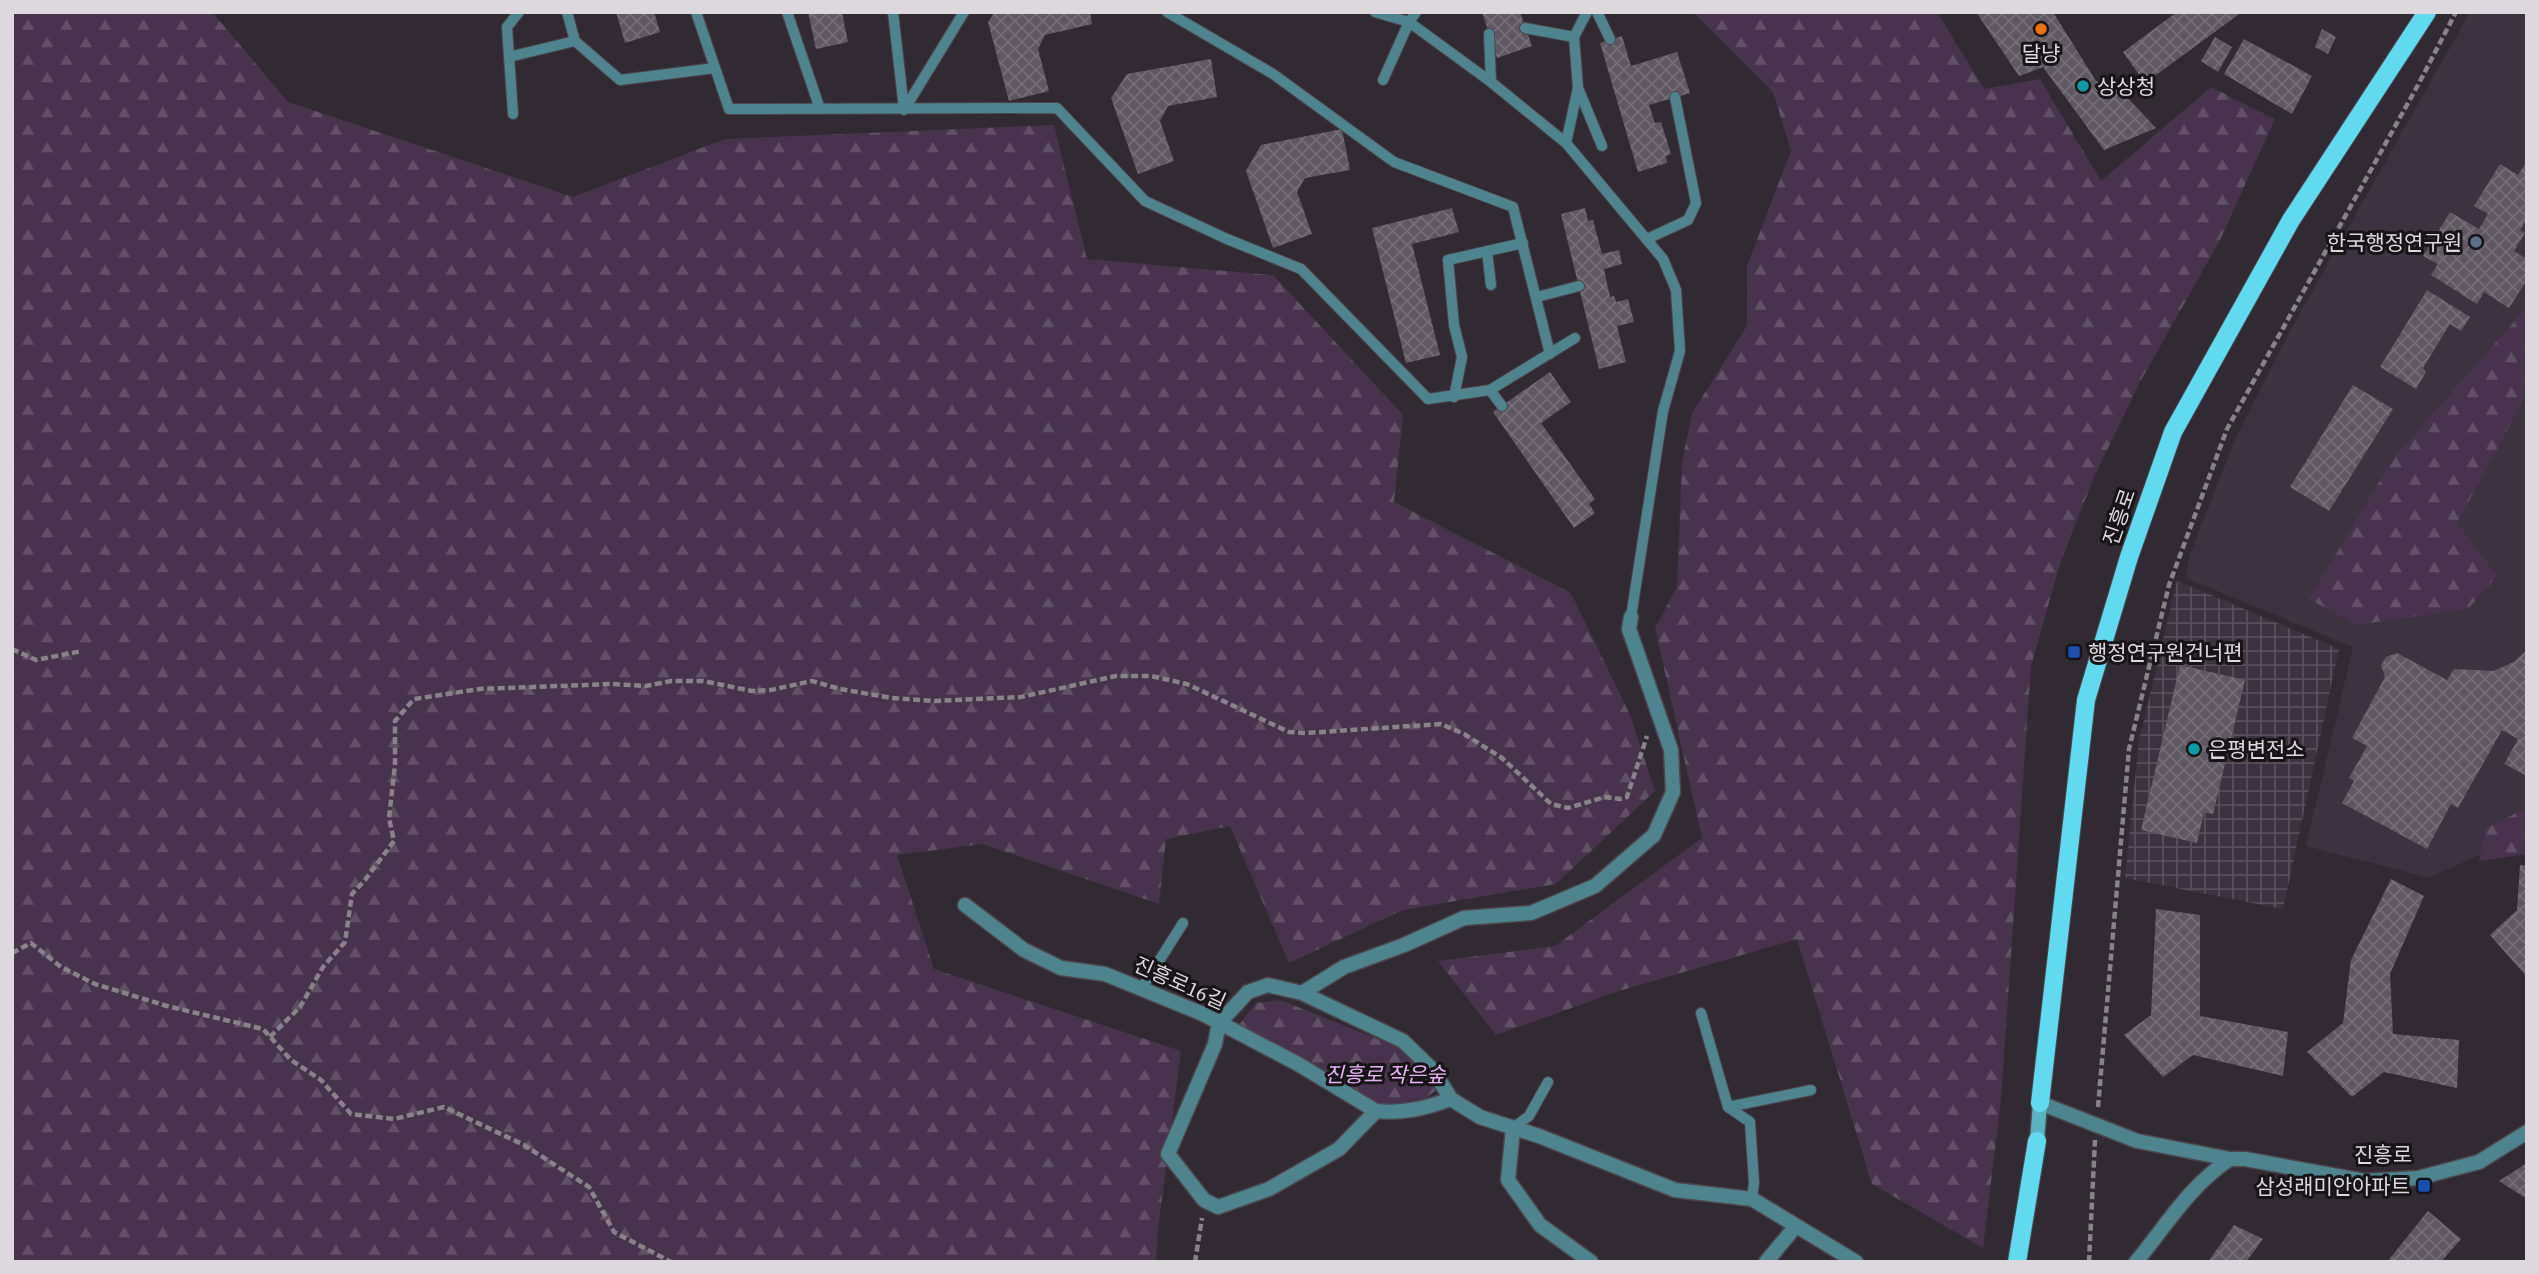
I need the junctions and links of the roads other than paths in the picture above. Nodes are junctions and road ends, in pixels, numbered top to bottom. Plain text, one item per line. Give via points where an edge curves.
1 (519, 12) edge
2 (567, 12) edge
3 (696, 12) edge
4 (787, 12) edge
5 (893, 12) edge
6 (964, 12) edge
7 (1167, 12) edge
8 (1375, 12) edge
9 (1416, 12) edge
10 (1587, 12) edge
11 (1597, 12) edge
12 (2427, 12) edge
13 (1409, 22) junction
14 (1525, 28) dead end
15 (1489, 34) dead end
16 (1574, 37) junction
17 (1610, 39) dead end
18 (575, 41) junction
19 (509, 57) junction
20 (715, 68) junction
21 (1383, 80) dead end
22 (1491, 82) junction
23 (1578, 88) junction
24 (1675, 97) dead end
25 (820, 109) junction
26 (904, 110) junction
27 (513, 114) dead end
28 (1566, 143) junction
29 (1602, 146) dead end
30 (1647, 239) junction
31 (1523, 243) junction
32 (1487, 251) junction
33 (1491, 285) dead end
34 (1578, 286) dead end
35 (1537, 297) junction
36 (1575, 338) dead end
37 (1550, 354) junction
38 (1490, 390) junction
39 (1454, 397) junction
40 (1502, 406) dead end
41 (1631, 617) joint
42 (965, 905) dead end
43 (1183, 923) dead end
44 (1142, 988) junction
45 (1302, 993) junction
46 (1702, 1013) dead end
47 (1219, 1023) junction
48 (1548, 1082) dead end
49 (1811, 1090) dead end
50 (1451, 1099) junction
51 (2040, 1103) junction
52 (1728, 1108) junction
53 (1376, 1111) junction
54 (1513, 1128) junction
55 (2527, 1132) edge
56 (2038, 1142) joint
57 (2230, 1159) junction
58 (1752, 1199) junction
59 (1796, 1226) junction
60 (1852, 1261) edge
61 (1591, 1262) edge
62 (1766, 1262) edge
63 (2017, 1262) edge
64 (2136, 1262) edge

1 - 19 lane via 507,27
2 - 18 lane
3 - 20 lane
4 - 25 lane
5 - 26 lane
6 - 26 lane
7 - 31 lane via 1273,74 1394,162 1513,207
8 - 13 lane
9 - 13 lane
10 - 16 lane
11 - 17 lane
12 - 51 main road, 진흥로 via 2291,220 2173,432 2164,457 2086,700
13 - 21 lane
13 - 22 lane
14 - 16 lane
15 - 22 lane
16 - 23 lane
18 - 19 lane
18 - 20 lane via 620,79
19 - 27 lane
20 - 25 lane via 729,109
22 - 28 lane
23 - 28 lane
23 - 29 lane
24 - 30 lane via 1696,203 1688,220
25 - 26 lane
26 - 39 lane via 1057,108 1145,201 1301,269 1428,399
28 - 30 lane
30 - 41 lane via 1663,259 1676,290 1680,351 1663,411
31 - 32 lane
31 - 35 lane
32 - 33 lane
32 - 39 lane via 1448,260 1462,357
34 - 35 lane
35 - 37 lane
36 - 37 lane
37 - 38 lane
38 - 39 lane
38 - 40 lane
41 - 45 street via 1629,629 1671,750 1673,792 1654,835 1595,886 1531,913 1464,918 1344,967
42 - 44 street, 진흥로16길 via 1024,950 1061,968 1105,974
43 - 44 lane
44 - 47 street, 진흥로16길
45 - 47 street via 1268,985 1248,992
45 - 50 street via 1403,1041 1433,1070
46 - 52 lane
47 - 53 street, 진흥로16길
47 - 53 street via 1215,1044 1168,1154 1211,1203 1269,1189 1339,1149
48 - 54 lane via 1529,1116
49 - 52 lane
50 - 53 street via 1396,1113
50 - 54 street via 1480,1117
51 - 56 main road, 진흥로
51 - 57 street, 진흥로 via 2137,1141
52 - 58 lane via 1750,1122
54 - 58 street via 1675,1190
54 - 61 street via 1508,1180 1540,1225
55 - 57 street, 진흥로 via 2479,1162 2418,1178 2365,1181
56 - 63 main road, 진흥로
57 - 64 street via 2189,1194
58 - 59 street
59 - 60 street
59 - 62 street

